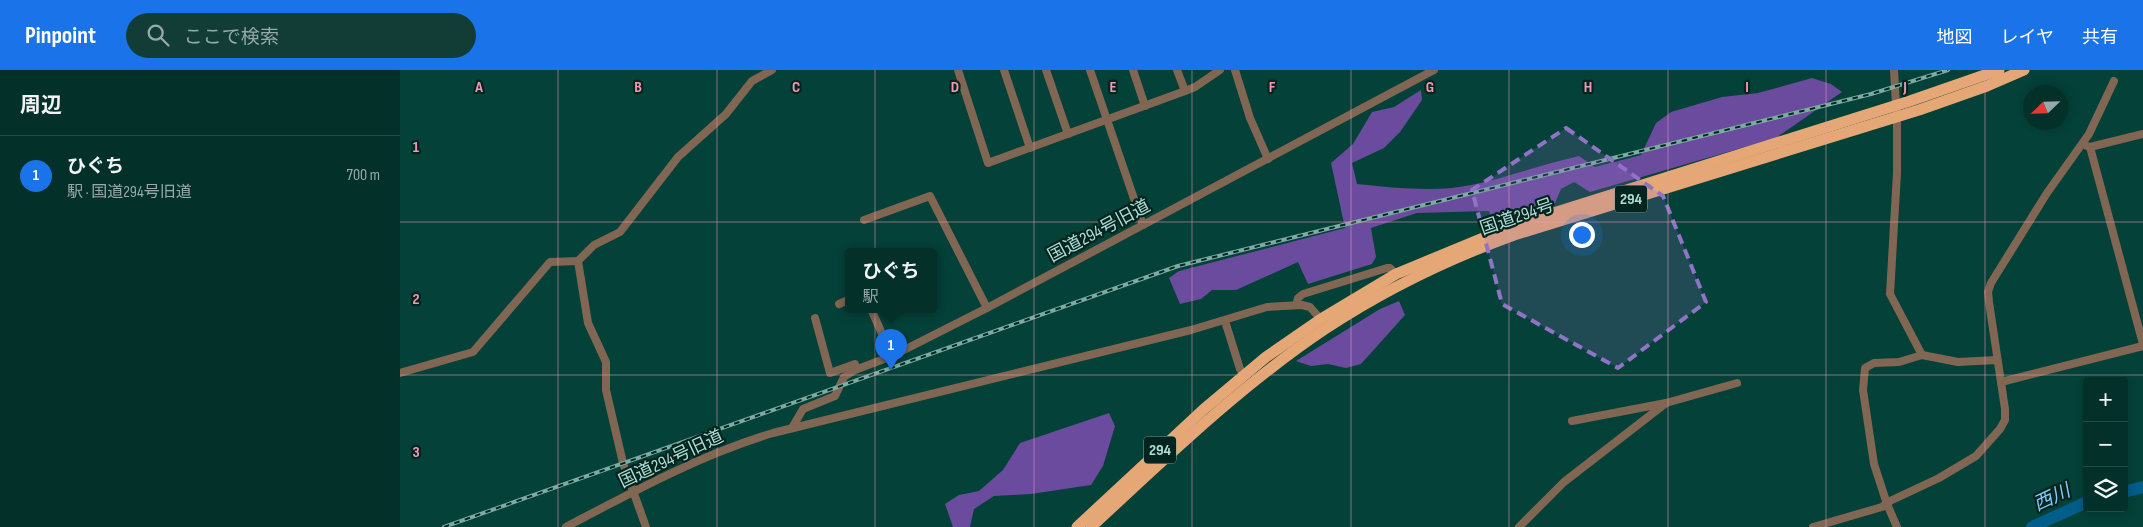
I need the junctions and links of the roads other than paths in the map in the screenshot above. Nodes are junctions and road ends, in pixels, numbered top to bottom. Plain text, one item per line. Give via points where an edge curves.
1 (772, 70) edge
2 (958, 70) edge
3 (1046, 70) edge
4 (1090, 70) edge
5 (1133, 70) edge
6 (1177, 70) edge
7 (1220, 70) edge
8 (1235, 70) edge
9 (1434, 70) edge
10 (1894, 70) edge
11 (1999, 70) edge
12 (2024, 70) edge
13 (1007, 71) edge
14 (2114, 81) dead end
15 (1185, 91) junction
16 (1145, 106) junction
17 (1896, 111) junction
18 (1106, 120) junction
19 (1068, 134) junction
20 (2143, 134) edge
21 (2082, 144) junction
22 (2090, 147) junction
23 (1030, 148) junction
24 (1268, 159) junction
25 (864, 220) dead end
26 (1143, 225) junction
27 (578, 261) junction
28 (1396, 274) junction
29 (845, 301) edge
30 (839, 304) dead end
31 (1296, 305) junction
32 (987, 308) junction
33 (2143, 308) edge
34 (2134, 312) junction
35 (873, 313) edge
36 (815, 318) dead end
37 (1225, 321) junction
38 (1324, 323) junction
39 (2143, 345) edge
40 (1922, 355) junction
41 (892, 356) junction
42 (1997, 360) junction
43 (855, 364) dead end
44 (838, 370) junction
45 (400, 373) edge
46 (1244, 374) junction
47 (842, 380) junction
48 (1737, 382) dead end
49 (2001, 382) junction
50 (1666, 403) junction
51 (1572, 421) dead end
52 (792, 428) junction
53 (634, 491) junction
54 (1887, 504) junction
55 (566, 527) edge
56 (646, 527) edge
57 (1077, 527) edge
58 (1091, 527) edge
59 (1519, 527) edge
60 (1813, 527) edge
61 (1897, 527) edge

1 - 27 street via 752,81 726,114 678,157 620,232 594,245
2 - 23 street via 988,163
3 - 19 street
4 - 18 street
5 - 16 street
6 - 15 street
7 - 15 street
8 - 24 street via 1250,118
9 - 24 street, 国道294号旧道
10 - 17 street
11 - 17 highway, 国道294号 / 294
12 - 17 highway, 国道294号 / 294 via 1987,86
13 - 23 street
14 - 21 street
15 - 16 street
16 - 18 street
17 - 28 highway, 国道294号 / 294 via 1512,226
17 - 38 highway, 国道294号 / 294 via 1497,242 1449,261
17 - 40 street via 1897,172 1890,294
18 - 19 street
18 - 26 street
19 - 23 street
20 - 22 street
21 - 22 street
21 - 42 street via 1991,282 1988,292
22 - 34 street
24 - 26 street, 国道294号旧道
25 - 32 street via 930,196
26 - 32 street, 国道294号旧道
27 - 45 street via 550,262 473,352
27 - 53 street via 588,323 606,362 606,390 623,463
28 - 31 street via 1387,268 1303,294
28 - 38 highway, 国道294号 / 294
29 - 30 street
31 - 37 street, 国道294号旧道 via 1267,308
31 - 38 street via 1310,307
32 - 41 street, 国道294号旧道
33 - 34 street
34 - 39 street
35 - 41 street
36 - 44 street via 830,373
37 - 46 street
37 - 52 street, 国道294号旧道
38 - 46 highway, 国道294号 / 294
38 - 58 highway, 国道294号 / 294 via 1217,412
39 - 49 street
40 - 42 street via 1958,362
40 - 54 street via 1899,362 1874,362 1865,368 1863,390 1874,464
41 - 47 street, 国道294号旧道 via 855,370
42 - 49 street
43 - 44 street
44 - 47 street
46 - 57 highway, 国道294号 / 294
47 - 52 street, 国道294号旧道 via 835,396 803,409
48 - 50 street
49 - 54 street via 2005,420 1976,456
50 - 51 street
50 - 59 street via 1564,482
52 - 53 street, 国道294号旧道 via 715,453
53 - 55 street, 国道294号旧道
53 - 56 street
54 - 60 street
54 - 61 street

